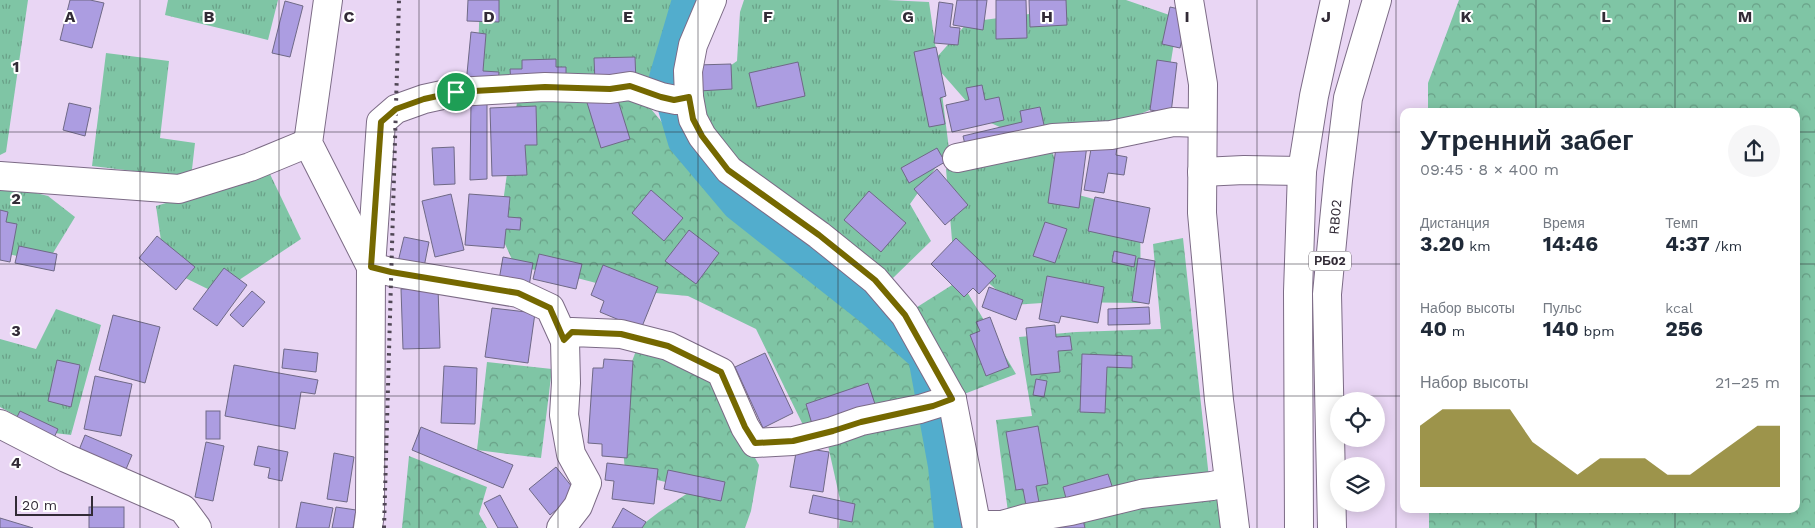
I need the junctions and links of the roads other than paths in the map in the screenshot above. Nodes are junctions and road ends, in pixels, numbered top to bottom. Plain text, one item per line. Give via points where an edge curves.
1 (328, 0) edge
2 (712, 0) edge
3 (1189, 0) edge
4 (1335, 0) edge
5 (1378, 0) edge
6 (675, 98) junction
7 (1202, 122) junction
8 (308, 143) junction
9 (957, 158) dead end
10 (1302, 171) junction
11 (1202, 172) junction
12 (0, 176) edge
13 (371, 267) junction
14 (564, 340) junction
15 (935, 404) junction
16 (0, 424) edge
17 (1229, 482) junction
18 (977, 527) edge
19 (197, 528) edge
20 (368, 528) edge
21 (561, 528) edge
22 (1235, 528) edge
23 (1299, 528) edge
24 (1332, 528) edge

1 - 8 main road
2 - 6 main road via 692,45 688,71
3 - 7 main road via 1203,84
4 - 10 main road, РБ02
5 - 24 main road, RB02 / РБ02 via 1348,98 1328,294
6 - 13 main road via 630,86 610,89 545,87 456,92 396,109 381,122
6 - 15 main road via 728,170 875,280 905,315
7 - 9 main road via 1173,122 1111,135 1053,138
7 - 11 main road
8 - 12 main road via 250,167 178,190
8 - 13 main road
10 - 11 main road
10 - 23 main road, РБ02 via 1298,292
11 - 17 main road via 1202,214
13 - 14 main road via 518,293 550,308
13 - 20 main road
14 - 15 main road via 572,332 621,334 668,346 721,372 755,443 793,441
14 - 21 main road via 565,423 571,454 587,483 578,506
15 - 18 main road
16 - 19 main road via 66,458 183,509
17 - 18 main road via 1140,494 1002,525
17 - 22 main road

